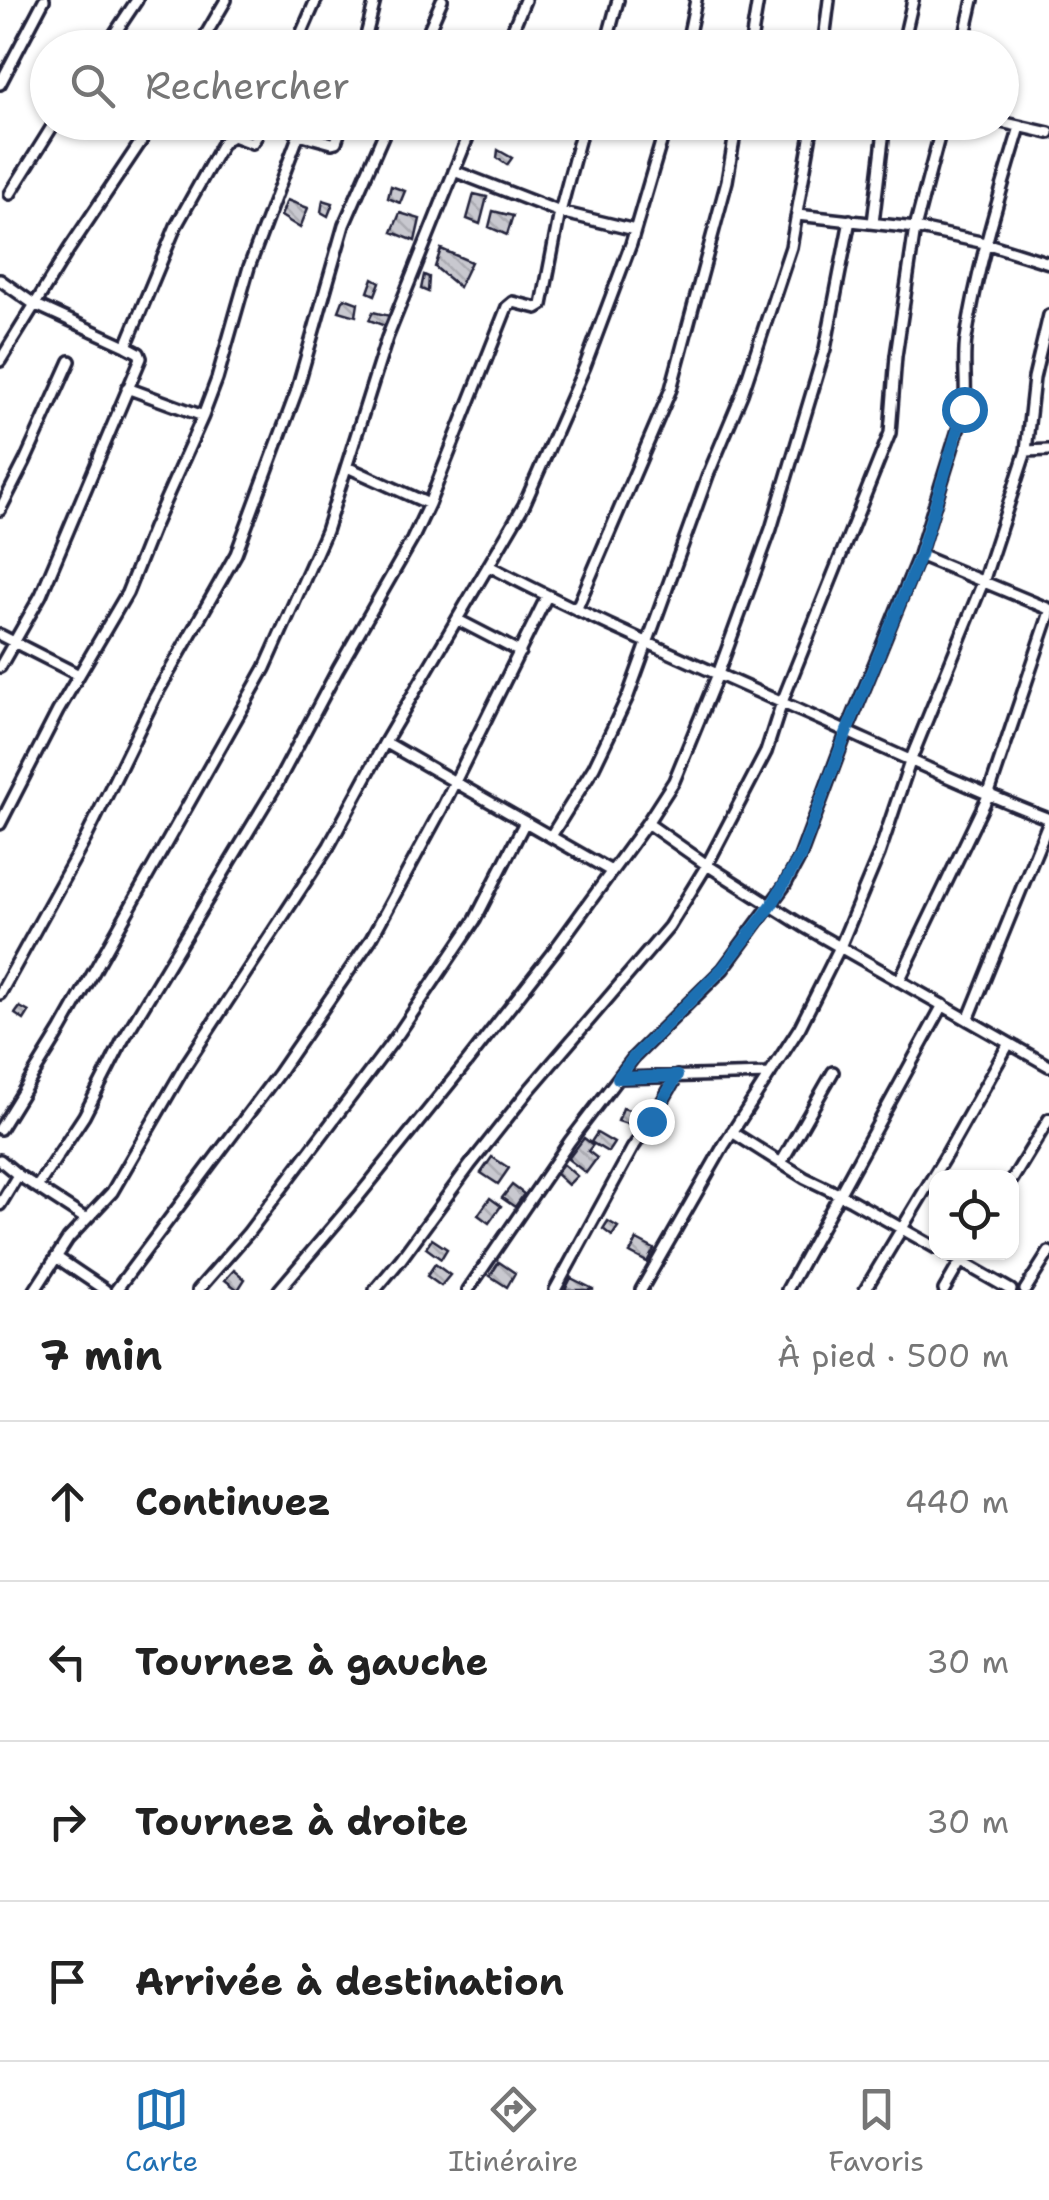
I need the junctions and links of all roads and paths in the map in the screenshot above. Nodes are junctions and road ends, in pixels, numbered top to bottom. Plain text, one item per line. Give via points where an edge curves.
1 (44, 0) edge
2 (136, 0) edge
3 (226, 0) edge
4 (316, 0) edge
5 (375, 0) edge
6 (442, 0) edge
7 (525, 0) edge
8 (618, 0) edge
9 (696, 0) edge
10 (758, 0) edge
11 (829, 0) edge
12 (912, 0) edge
13 (974, 0) edge
14 (117, 30) edge
15 (208, 30) edge
16 (303, 30) edge
17 (367, 30) edge
18 (429, 30) edge
19 (513, 30) edge
20 (610, 30) edge
21 (690, 30) edge
22 (753, 30) edge
23 (825, 30) edge
24 (906, 30) edge
25 (966, 30) edge
26 (0, 84) edge
27 (1020, 126) joint
28 (1019, 129) edge
29 (1049, 133) edge
30 (44, 140) edge
31 (143, 140) edge
32 (227, 140) edge
33 (298, 140) edge
34 (381, 140) edge
35 (467, 140) edge
36 (579, 140) edge
37 (662, 140) edge
38 (734, 140) edge
39 (810, 140) edge
40 (883, 140) edge
41 (938, 140) edge
42 (1016, 140) edge
43 (454, 172) junction
44 (10, 194) dead end
45 (560, 212) junction
46 (796, 215) junction
47 (850, 220) junction
48 (873, 223) junction
49 (915, 228) junction
50 (635, 230) junction
51 (985, 243) junction
52 (1049, 263) edge
53 (0, 280) edge
54 (34, 304) junction
55 (1049, 315) edge
56 (126, 346) junction
57 (0, 361) edge
58 (70, 361) dead end
59 (127, 388) junction
60 (203, 416) junction
61 (1049, 450) edge
62 (1026, 452) junction
63 (347, 466) junction
64 (429, 504) junction
65 (0, 510) edge
66 (920, 555) junction
67 (489, 566) junction
68 (984, 582) junction
69 (547, 596) junction
70 (577, 608) junction
71 (1049, 612) edge
72 (458, 620) junction
73 (0, 636) edge
74 (14, 642) junction
75 (648, 642) junction
76 (520, 652) junction
77 (0, 667) edge
78 (718, 674) junction
79 (79, 675) junction
80 (782, 702) junction
81 (847, 731) junction
82 (385, 742) junction
83 (911, 759) junction
84 (455, 782) junction
85 (988, 796) junction
86 (1049, 820) edge
87 (525, 822) junction
88 (647, 823) junction
89 (0, 824) edge
90 (551, 836) junction
91 (707, 865) junction
92 (611, 871) junction
93 (771, 906) junction
94 (840, 947) junction
95 (899, 980) junction
96 (0, 994) edge
97 (943, 1005) junction
98 (968, 1020) junction
99 (1008, 1045) junction
100 (1049, 1066) edge
101 (833, 1072) dead end
102 (770, 1074) junction
103 (677, 1076) junction
104 (618, 1078) junction
105 (1049, 1119) edge
106 (0, 1129) edge
107 (732, 1132) junction
108 (0, 1160) edge
109 (781, 1163) junction
110 (1018, 1170) edge
111 (18, 1176) junction
112 (37, 1187) junction
113 (840, 1195) junction
114 (0, 1205) edge
115 (86, 1219) junction
116 (900, 1228) junction
117 (929, 1244) edge
118 (1049, 1252) edge
119 (56, 1257) junction
120 (962, 1260) edge
121 (968, 1260) edge
122 (35, 1290) edge
123 (105, 1290) edge
124 (116, 1290) edge
125 (198, 1290) edge
126 (278, 1290) edge
127 (375, 1290) edge
128 (468, 1290) edge
129 (555, 1290) edge
130 (641, 1290) edge
131 (787, 1290) edge
132 (865, 1290) edge
133 (944, 1290) edge
134 (1011, 1290) edge
135 (1025, 1290) edge

1 - 26 street
2 - 14 street
3 - 15 street
4 - 16 street
5 - 17 street
6 - 18 street
7 - 19 street
8 - 20 street
9 - 21 street
10 - 22 street
11 - 23 street
12 - 24 street
13 - 25 street
27 - 28 street
27 - 29 street
30 - 44 street
31 - 54 street
32 - 56 street via 176,226
33 - 60 street via 249,266
34 - 96 street via 344,225 296,393 236,554
35 - 43 street
36 - 45 street
37 - 50 street
38 - 70 street via 671,389
39 - 46 street
40 - 48 street
41 - 49 street
42 - 51 street
43 - 45 street
43 - 63 street via 388,338
45 - 50 street
45 - 64 street via 542,305 507,306
46 - 47 street
46 - 75 street via 742,394
47 - 48 street
47 - 78 street via 825,350
48 - 49 street
49 - 51 street
49 - 80 street via 890,433
50 - 67 street via 578,384
51 - 52 street
51 - 66 street via 966,337 964,409
53 - 54 street
54 - 56 street
54 - 57 street
55 - 62 street
56 - 59 street via 141,358
58 - 65 street
59 - 60 street
59 - 74 street via 41,595
60 - 79 street via 127,592
61 - 62 street
62 - 68 street
63 - 64 street
63 - 106 street via 265,668
64 - 112 street via 277,784
66 - 68 street
66 - 81 street
67 - 69 street
67 - 72 street
68 - 71 street
68 - 83 street
69 - 70 street
69 - 76 street
70 - 75 street
71 - 85 street
72 - 76 street
72 - 82 street
73 - 74 street
74 - 77 street
74 - 79 street
75 - 78 street
75 - 90 street via 594,766
76 - 84 street
78 - 80 street
78 - 88 street via 674,781
79 - 89 street
80 - 81 street
80 - 91 street via 766,752
81 - 83 street
81 - 93 street via 800,857
82 - 84 street
82 - 115 street via 329,846 185,1066 112,1192
83 - 85 street
83 - 94 street
84 - 87 street
84 - 124 street via 371,939
85 - 86 street
85 - 95 street
86 - 98 street
87 - 90 street
87 - 125 street via 476,920 398,1033
88 - 91 street
88 - 92 street
90 - 92 street
91 - 93 street
91 - 127 street via 669,927 530,1088
92 - 126 street via 467,1062
93 - 94 street
93 - 104 street via 723,968
94 - 95 street
94 - 102 street
95 - 97 street
97 - 98 street
97 - 113 street
98 - 99 street
99 - 100 street
99 - 116 street
101 - 109 street
102 - 103 street
102 - 107 street
103 - 104 street
103 - 129 street
104 - 128 street
105 - 110 street
107 - 109 street
107 - 130 street
108 - 111 street
109 - 113 street
111 - 112 street
111 - 114 street
112 - 115 street
113 - 116 street
113 - 131 street
115 - 119 street
116 - 117 street
116 - 132 street
118 - 135 street
119 - 122 street
119 - 123 street
120 - 133 street
121 - 134 street

